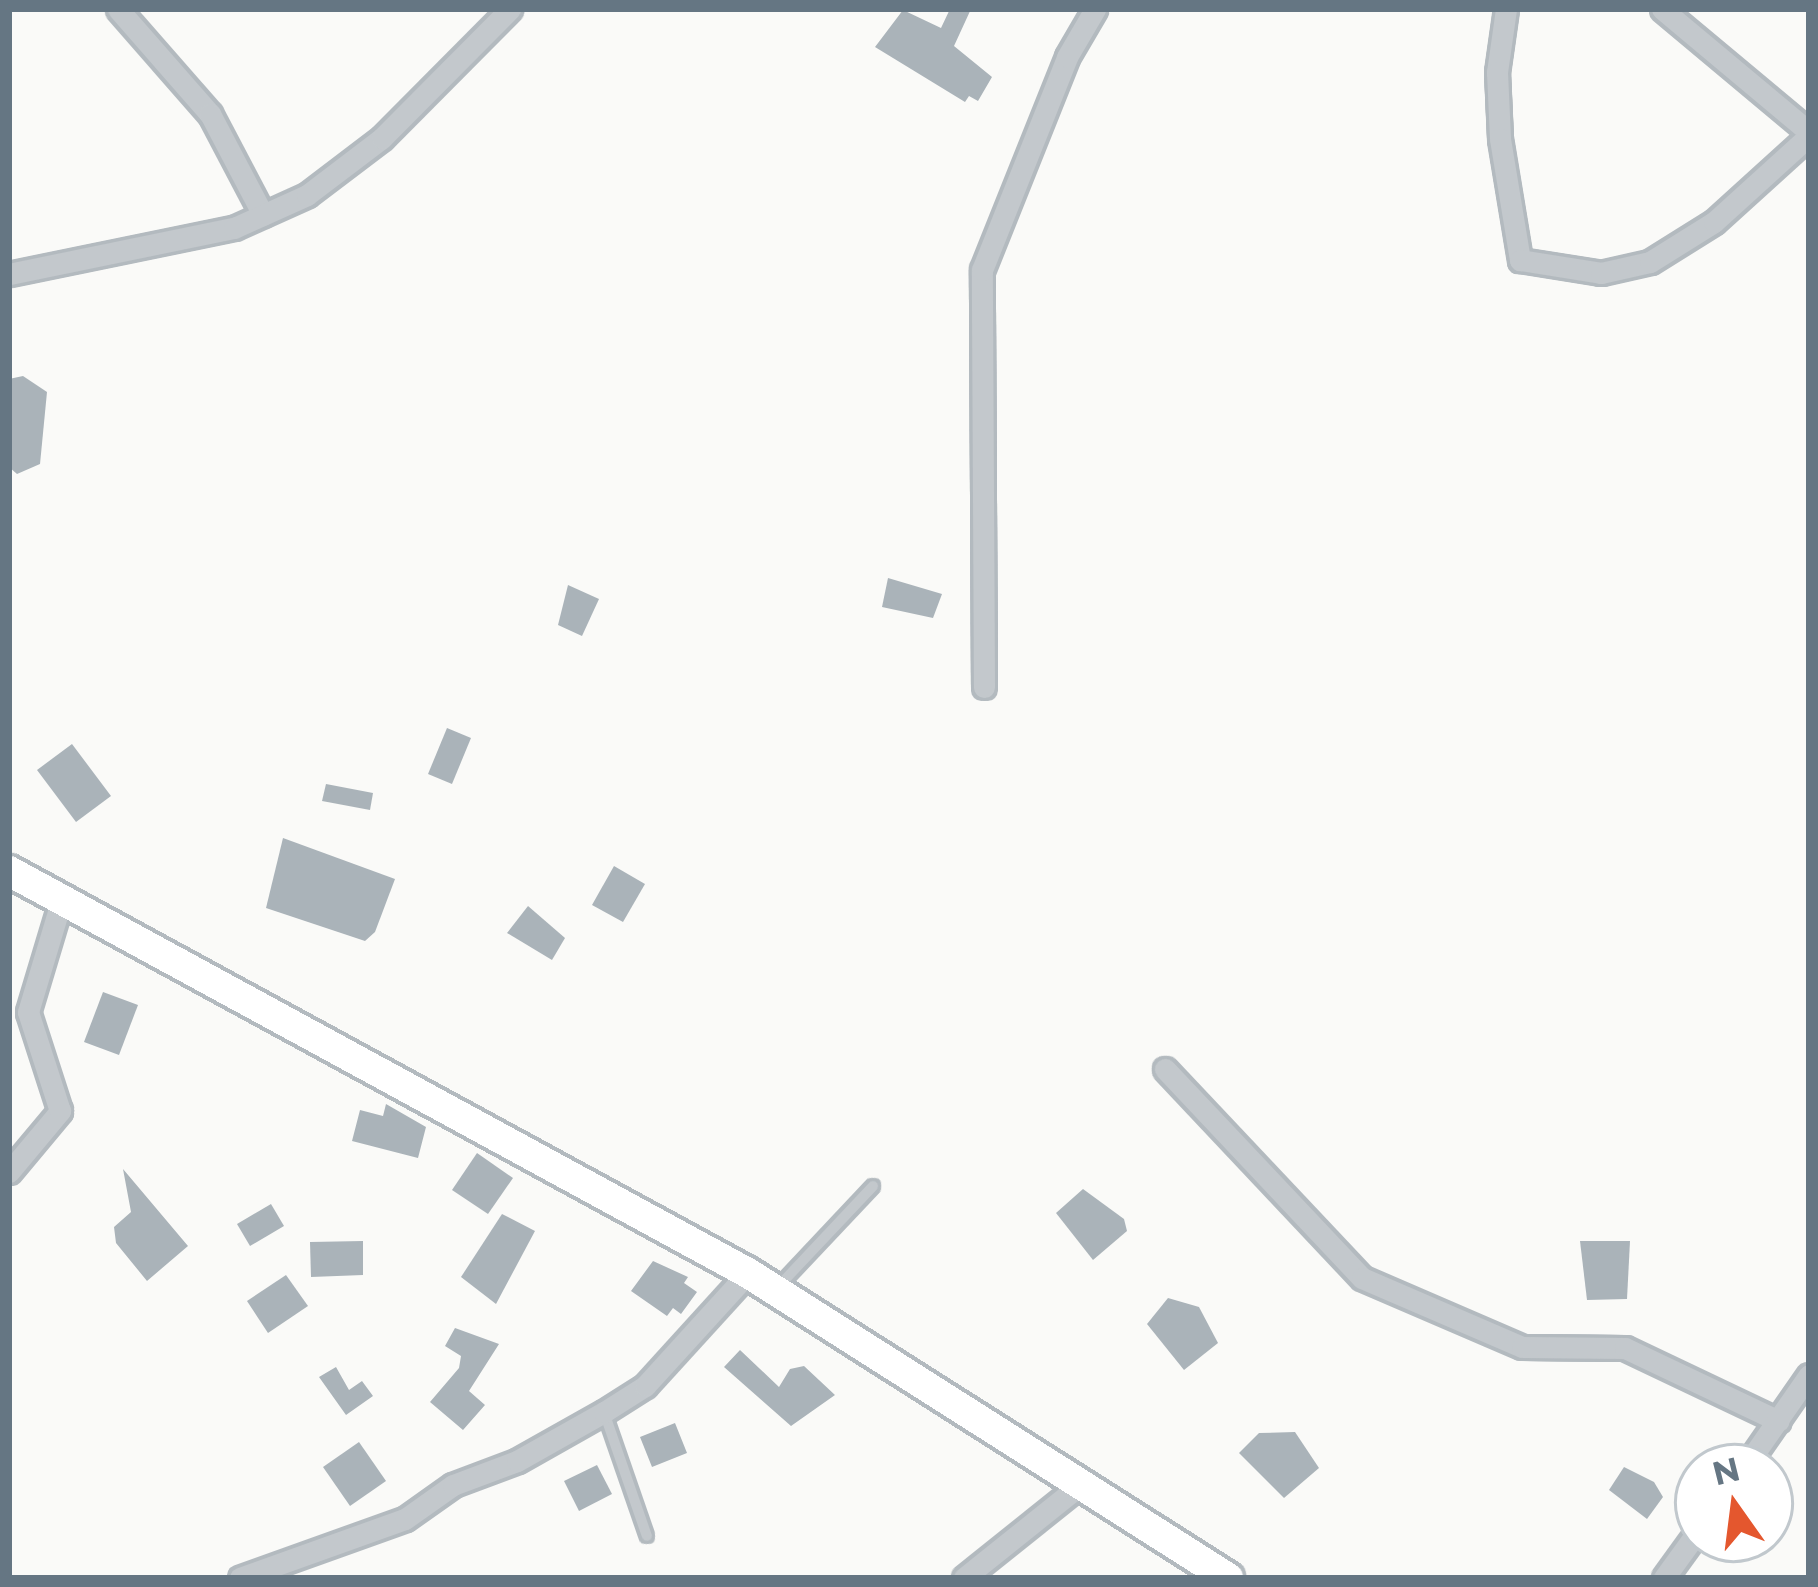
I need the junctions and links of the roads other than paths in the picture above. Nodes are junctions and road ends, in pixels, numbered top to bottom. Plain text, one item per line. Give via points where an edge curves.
1 (118, 9) edge
2 (510, 9) edge
3 (1095, 9) edge
4 (1506, 9) edge
5 (1662, 9) edge
6 (1809, 134) edge
7 (263, 214) junction
8 (9, 274) edge
9 (984, 687) dead end
10 (9, 871) edge
11 (60, 905) junction
12 (1165, 1069) dead end
13 (9, 1172) edge
14 (873, 1186) dead end
15 (748, 1273) junction
16 (775, 1290) junction
17 (1809, 1375) edge
18 (604, 1412) junction
19 (1779, 1421) junction
20 (1763, 1443) edge
21 (1080, 1484) junction
22 (647, 1535) dead end
23 (240, 1578) edge
24 (964, 1578) edge
25 (1228, 1578) edge

1 - 7 street via 210,114
2 - 7 street via 382,138 307,195
3 - 9 street via 1067,57 982,270
4 - 6 street via 1497,72 1500,139 1520,260 1600,273 1650,262 1714,222
5 - 6 street
7 - 8 street via 180,241
10 - 11 street
11 - 13 street via 28,1012 60,1111
11 - 15 street
12 - 19 street via 1362,1277 1522,1347 1625,1348
14 - 16 lane
15 - 16 street
15 - 18 street via 645,1386
16 - 21 street
17 - 19 street
18 - 22 lane
18 - 23 street via 517,1461 453,1485 405,1519
19 - 20 street
21 - 24 street
21 - 25 street

